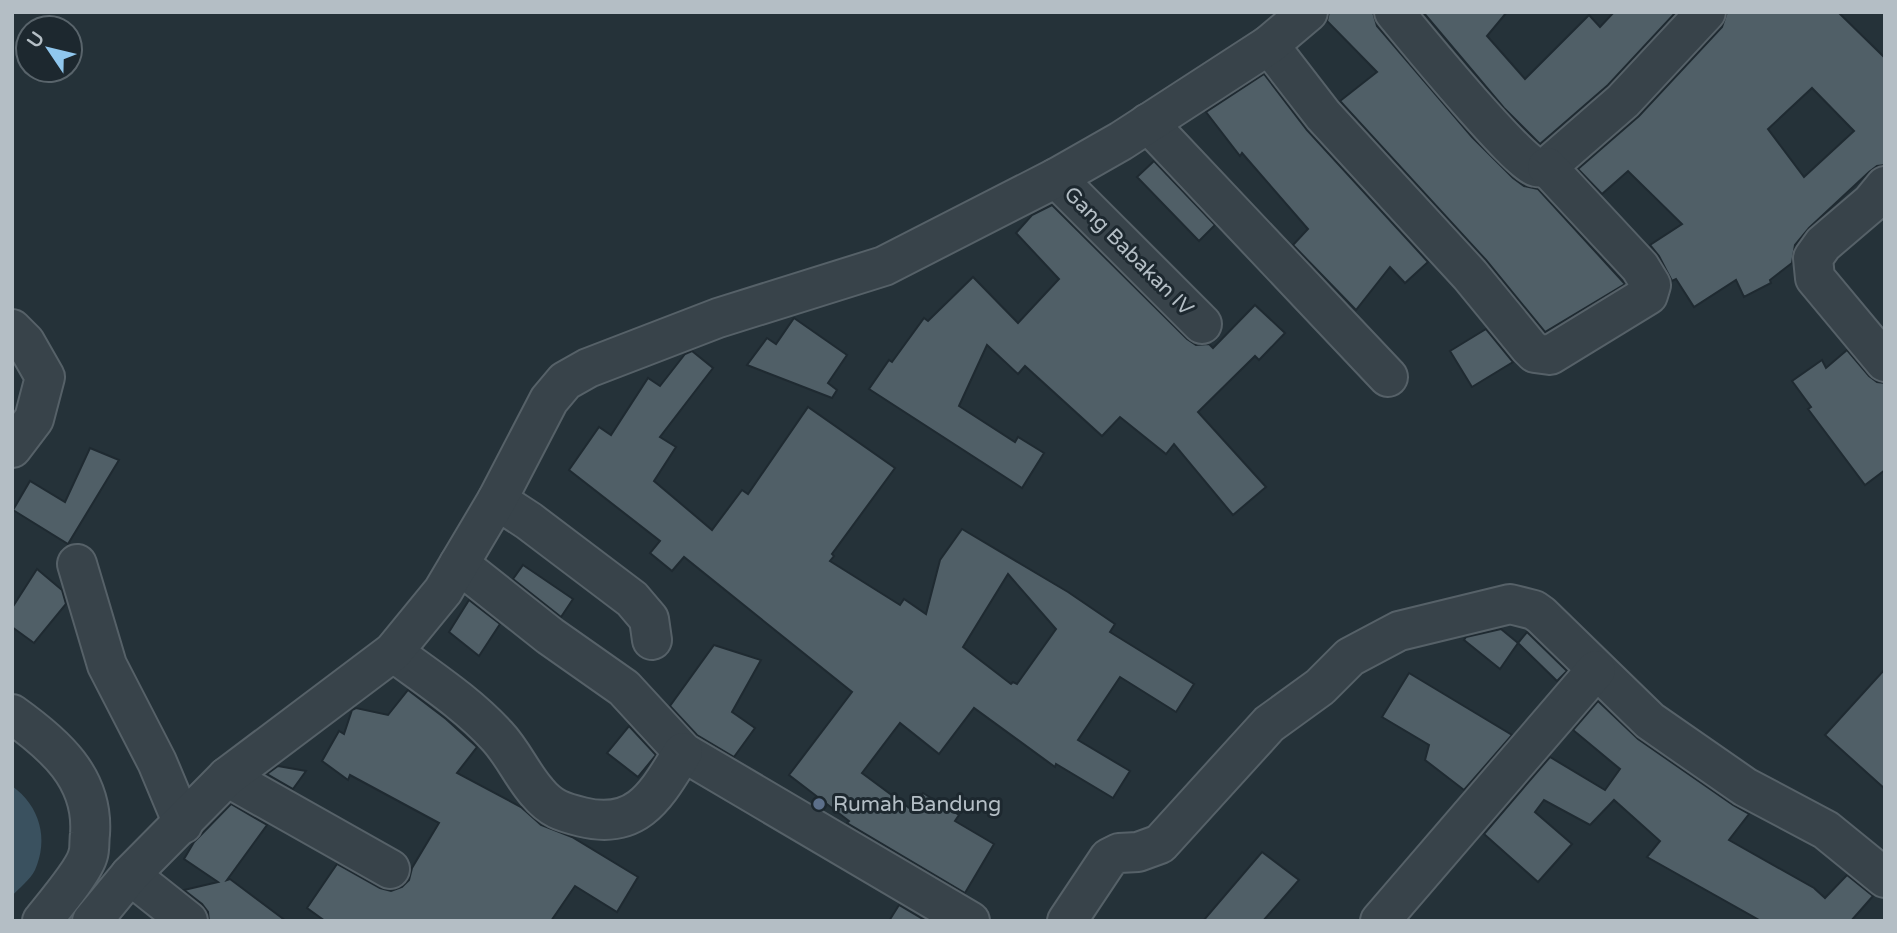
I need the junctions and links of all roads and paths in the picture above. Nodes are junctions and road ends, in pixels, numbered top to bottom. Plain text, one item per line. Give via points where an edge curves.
1 (1308, 12) edge
2 (1394, 12) edge
3 (1706, 12) edge
4 (1269, 45) junction
5 (1148, 123) junction
6 (1547, 167) junction
7 (1056, 178) junction
8 (1885, 186) edge
9 (1202, 324) dead end
10 (12, 329) edge
11 (1885, 362) edge
12 (1388, 377) dead end
13 (12, 448) edge
14 (497, 500) junction
15 (77, 564) dead end
16 (459, 564) junction
17 (652, 640) dead end
18 (393, 652) junction
19 (1596, 670) junction
20 (12, 714) edge
21 (684, 752) junction
22 (228, 777) junction
23 (183, 824) junction
24 (390, 869) dead end
25 (130, 875) junction
26 (1885, 878) edge
27 (42, 921) edge
28 (92, 921) edge
29 (188, 921) edge
30 (970, 921) edge
31 (1068, 921) edge
32 (1380, 921) edge

1 - 4 street
2 - 6 street via 1523,159
3 - 6 street via 1623,101
4 - 5 street
4 - 6 street via 1323,115 1470,275 1529,347 1550,355 1648,295 1651,285 1640,267
5 - 7 street
5 - 12 street
7 - 9 street, Gang Babakan IV
7 - 14 street via 884,267 718,318 588,368 565,382 549,400
8 - 11 street via 1813,258 1815,278
10 - 13 street via 26,342 45,377 34,419
14 - 16 street
14 - 17 street via 632,599 649,619
15 - 23 street via 107,665 158,762
16 - 18 street
16 - 21 street via 624,688
18 - 21 street via 463,704 497,736 536,792 558,811 600,821 629,816 654,798
18 - 22 street
19 - 26 street via 1650,721 1745,787 1826,830
19 - 31 street via 1541,615 1510,604 1399,631 1350,657 1320,687 1269,724 1160,844 1109,858
19 - 32 street
20 - 27 street via 44,737 75,771 91,815 88,856
21 - 30 street
22 - 23 street
22 - 24 street
23 - 25 street
25 - 28 street
25 - 29 street

